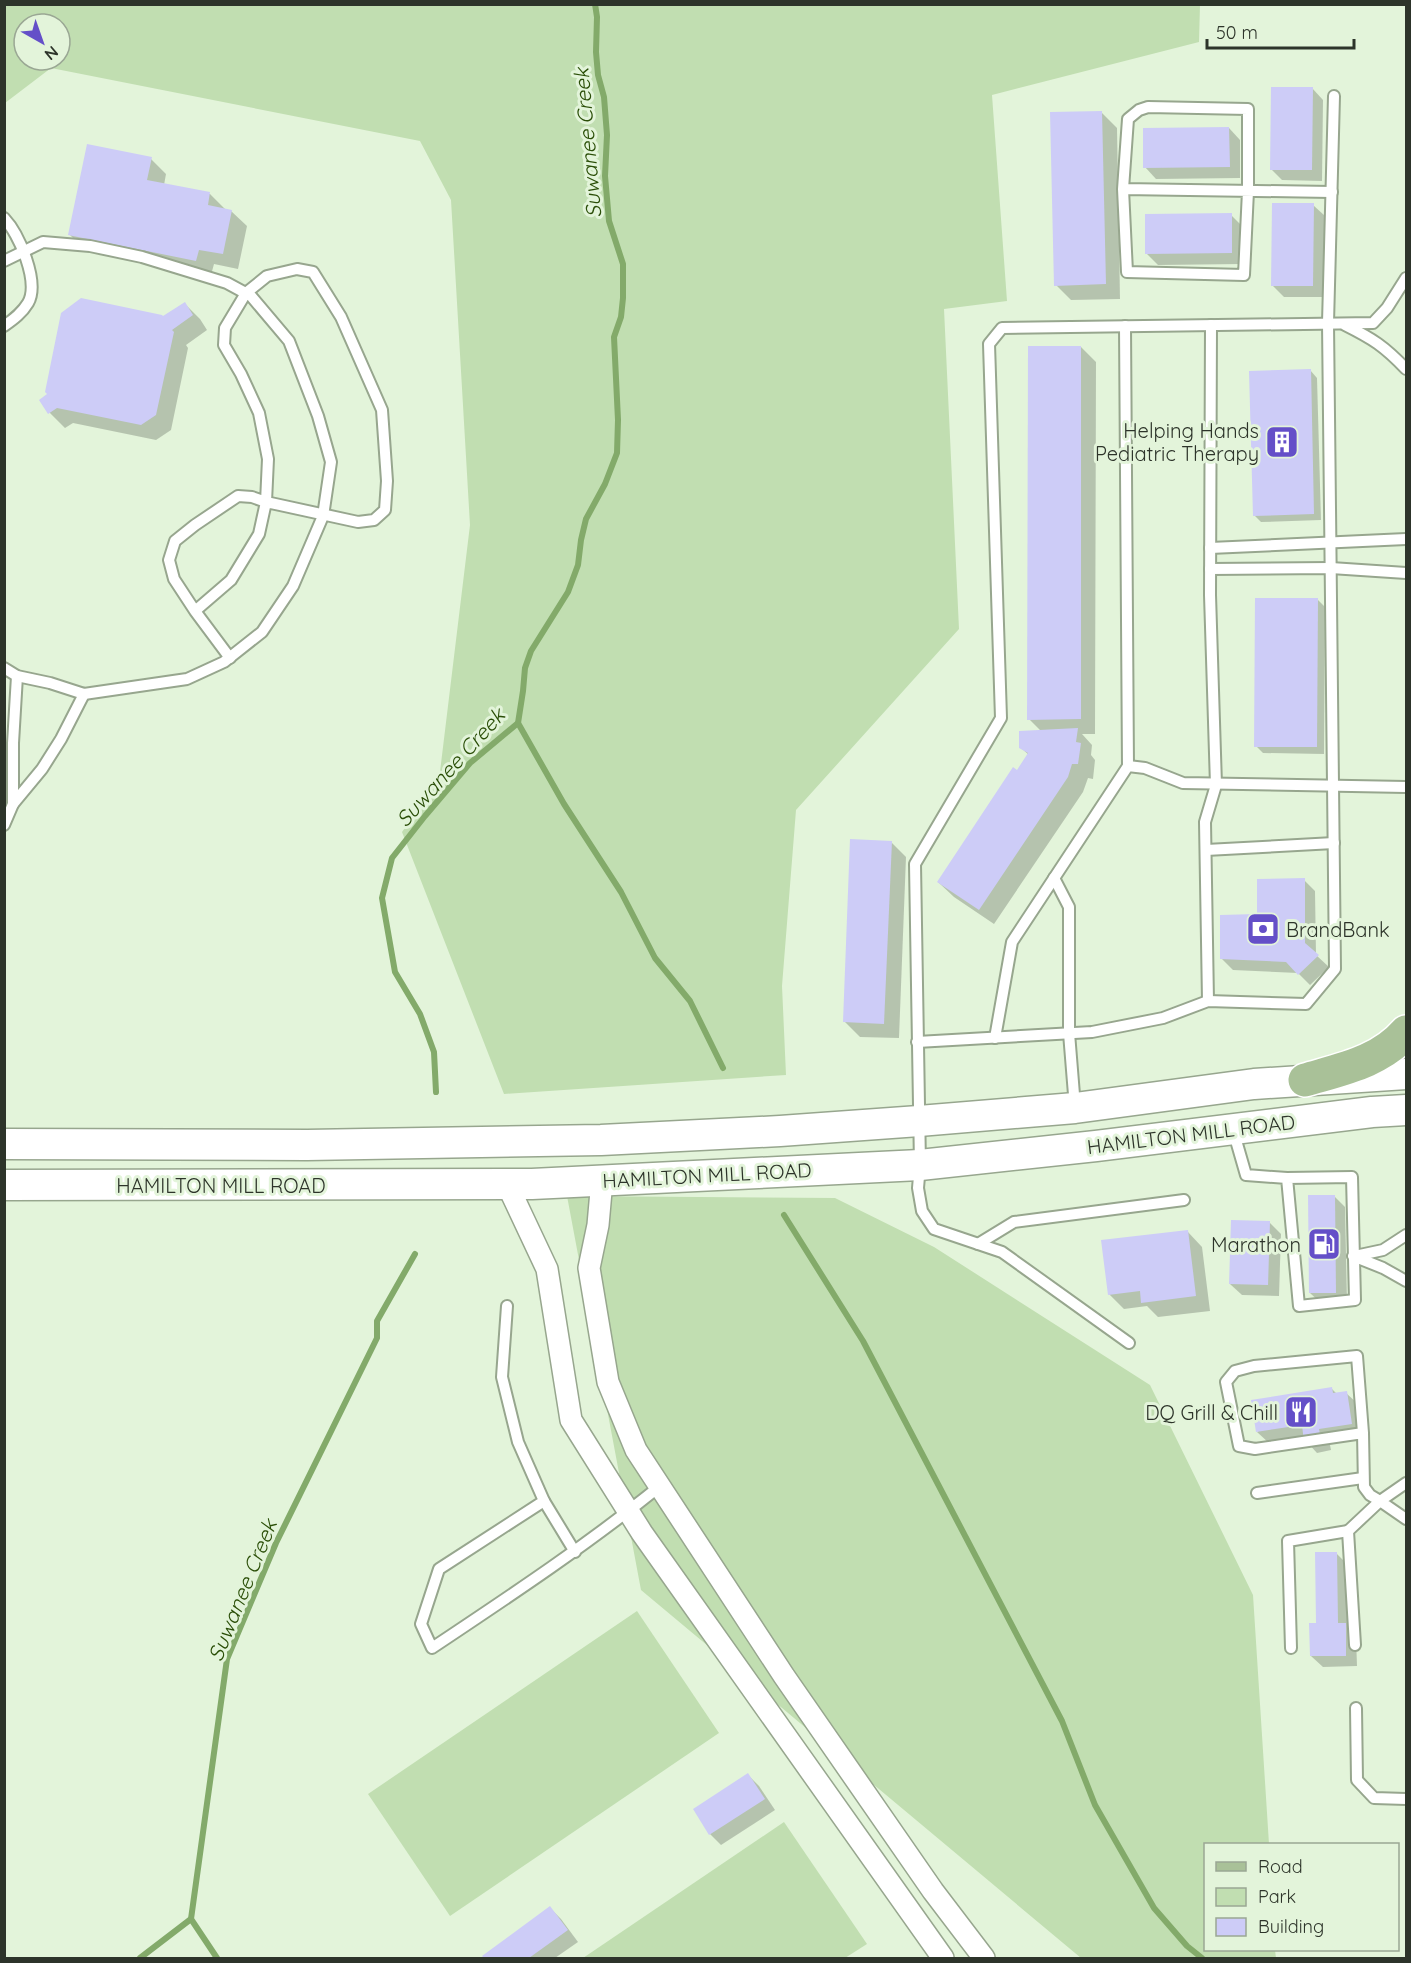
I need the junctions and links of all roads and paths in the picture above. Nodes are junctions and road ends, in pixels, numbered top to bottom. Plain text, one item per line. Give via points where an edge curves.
1 (1334, 96) dead end
2 (1123, 189) junction
3 (1248, 191) junction
4 (1332, 192) junction
5 (4, 218) edge
6 (23, 252) junction
7 (4, 261) edge
8 (1407, 278) edge
9 (246, 293) junction
10 (1328, 323) junction
11 (1342, 323) junction
12 (1211, 325) junction
13 (4, 326) edge
14 (1125, 326) junction
15 (1407, 369) edge
16 (266, 502) junction
17 (323, 516) junction
18 (1407, 539) edge
19 (1331, 543) junction
20 (1210, 548) junction
21 (1331, 568) junction
22 (1210, 569) junction
23 (1407, 573) edge
24 (195, 611) junction
25 (230, 658) junction
26 (4, 668) edge
27 (17, 676) junction
28 (84, 694) junction
29 (1128, 766) junction
30 (1216, 785) junction
31 (1333, 785) junction
32 (1407, 787) edge
33 (13, 804) junction
34 (4, 825) edge
35 (1334, 843) junction
36 (1206, 850) junction
37 (1054, 878) junction
38 (1208, 1001) junction
39 (1407, 1032) edge
40 (1070, 1033) junction
41 (995, 1038) junction
42 (917, 1042) junction
43 (1407, 1074) edge
44 (1305, 1080) junction
45 (1076, 1108) junction
46 (1407, 1110) edge
47 (919, 1121) junction
48 (1233, 1130) junction
49 (4, 1144) edge
50 (920, 1165) junction
51 (1287, 1178) junction
52 (602, 1180) junction
53 (507, 1184) junction
54 (4, 1185) edge
55 (1184, 1200) dead end
56 (1407, 1235) edge
57 (978, 1244) junction
58 (1353, 1256) junction
59 (1407, 1281) edge
60 (507, 1306) dead end
61 (1129, 1343) dead end
62 (1363, 1433) junction
63 (1363, 1478) junction
64 (1407, 1483) edge
65 (660, 1486) junction
66 (1257, 1493) dead end
67 (544, 1501) junction
68 (1380, 1501) junction
69 (629, 1512) junction
70 (1407, 1519) edge
71 (1348, 1531) junction
72 (574, 1552) junction
73 (1355, 1645) dead end
74 (1291, 1648) dead end
75 (1356, 1708) dead end
76 (1407, 1799) edge
77 (944, 1959) edge
78 (984, 1959) edge

1 - 4 lane
2 - 3 lane
2 - 3 lane via 1128,119 1148,107 1248,109
2 - 3 lane via 1127,272 1244,275
3 - 4 lane
4 - 10 lane
5 - 6 lane
6 - 7 lane
6 - 9 lane via 43,242 90,246 142,257 227,283
6 - 13 lane via 32,279 30,301 19,316
8 - 11 lane via 1373,322
9 - 16 lane via 225,328 224,345 259,413 267,459
9 - 17 lane via 289,341 318,416 331,462
9 - 17 lane via 267,276 297,269 314,272 341,317 382,410 385,510 374,520 358,522
10 - 11 lane
10 - 12 lane
10 - 19 lane
11 - 15 lane via 1380,344
12 - 14 lane
12 - 20 lane
14 - 29 lane
14 - 42 lane via 1002,328 989,344 1000,718 915,864
16 - 17 lane
16 - 24 lane via 259,534 231,580
16 - 24 lane via 238,496 175,541 169,560 174,579
17 - 25 lane via 293,586 262,632
18 - 19 lane
19 - 20 lane
19 - 21 lane
20 - 22 lane
21 - 22 lane
21 - 23 lane
21 - 31 lane
22 - 30 lane
24 - 25 lane
25 - 28 lane via 187,679
26 - 27 lane
27 - 28 lane
27 - 33 lane
28 - 33 lane via 42,769
29 - 30 lane via 1145,768 1183,783
29 - 37 lane
30 - 31 lane
30 - 36 lane via 1205,822
31 - 32 lane
31 - 35 lane
33 - 34 lane
35 - 36 lane
35 - 38 lane via 1335,969 1306,1004
36 - 38 lane
37 - 40 lane via 1069,908
37 - 41 lane via 1012,942
38 - 40 lane via 1163,1018
39 - 44 main road via 1369,1061
40 - 41 lane
40 - 45 lane
41 - 42 lane
42 - 47 lane
43 - 44 main road, HAMILTON MILL ROAD
44 - 45 main road, HAMILTON MILL ROAD
45 - 47 main road, HAMILTON MILL ROAD
46 - 48 main road, HAMILTON MILL ROAD
47 - 49 main road, HAMILTON MILL ROAD via 590,1141
47 - 50 lane
48 - 50 main road, HAMILTON MILL ROAD
48 - 51 lane via 1246,1175
50 - 52 main road, HAMILTON MILL ROAD
50 - 57 lane via 922,1211 934,1229
51 - 58 lane via 1352,1177
51 - 58 lane via 1299,1306 1355,1300
52 - 53 main road, HAMILTON MILL ROAD
52 - 65 street via 589,1268 608,1382 636,1450
53 - 54 main road, HAMILTON MILL ROAD
53 - 69 street via 548,1269 571,1420
55 - 57 lane via 1014,1222
56 - 58 lane via 1383,1250
57 - 61 lane via 1002,1252
58 - 59 lane
60 - 67 lane via 502,1377 518,1442
62 - 62 lane via 1356,1356 1254,1366 1235,1371 1226,1382 1239,1446 1255,1449
62 - 63 lane
63 - 66 lane
63 - 68 lane via 1367,1492
64 - 68 lane
65 - 69 lane
65 - 78 street via 784,1676
67 - 72 lane
67 - 72 lane via 439,1569 421,1624 432,1648
68 - 70 lane
68 - 71 lane
69 - 72 lane
69 - 77 street
71 - 73 lane
71 - 74 lane via 1288,1541
75 - 76 lane via 1357,1780 1374,1798

